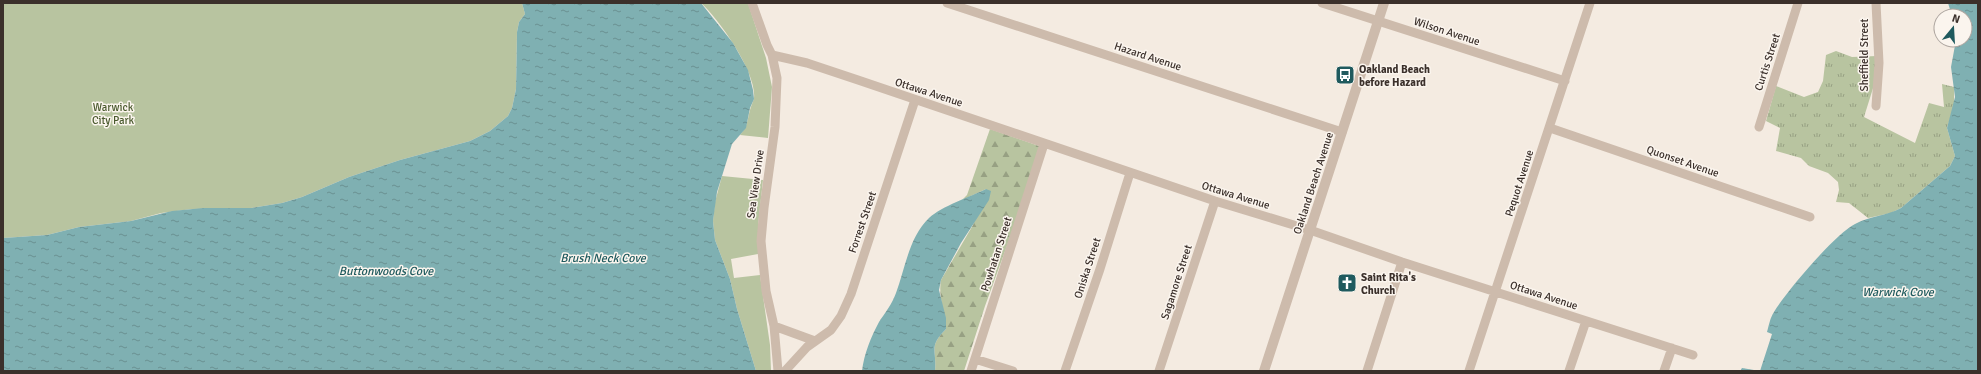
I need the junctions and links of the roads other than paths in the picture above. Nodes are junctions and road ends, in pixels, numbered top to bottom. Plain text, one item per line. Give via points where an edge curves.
1 (752, 3) edge
2 (947, 3) edge
3 (1322, 3) edge
4 (1384, 3) edge
5 (1590, 3) edge
6 (1798, 3) edge
7 (1876, 3) edge
8 (1378, 21) junction
9 (772, 55) junction
10 (1565, 81) junction
11 (915, 100) junction
12 (1876, 106) dead end
13 (1759, 127) dead end
14 (1550, 128) junction
15 (1342, 132) junction
16 (1044, 144) junction
17 (1130, 173) junction
18 (1215, 201) junction
19 (1810, 217) dead end
20 (1310, 230) junction
21 (1402, 262) junction
22 (1495, 291) junction
23 (1586, 321) junction
24 (774, 326) junction
25 (816, 341) junction
26 (1672, 348) junction
27 (1693, 355) dead end
28 (976, 359) junction
29 (778, 371) edge
30 (785, 371) edge
31 (971, 371) edge
32 (1013, 371) edge
33 (1065, 371) edge
34 (1159, 371) edge
35 (1264, 371) edge
36 (1367, 371) edge
37 (1469, 371) edge
38 (1569, 371) edge
39 (1664, 371) edge

1 - 9 street, Sea View Drive
2 - 15 street, Hazard Avenue
3 - 8 street, Wilson Avenue
4 - 8 street, Oakland Beach Avenue
5 - 10 street, Pequot Avenue
6 - 13 street, Curtis Street
7 - 12 street, Sheffield Street via 1879,63
8 - 10 street, Wilson Avenue
8 - 15 street, Oakland Beach Avenue
9 - 11 street, Ottawa Avenue via 807,63
9 - 24 street, Sea View Drive via 777,78 777,112 761,241 766,291
10 - 14 street, Pequot Avenue
11 - 16 street, Ottawa Avenue
11 - 25 street, Forrest Street via 848,299 841,316 831,330
14 - 19 street, Quonset Avenue
14 - 22 street, Pequot Avenue
15 - 20 street, Oakland Beach Avenue
16 - 17 street, Ottawa Avenue
16 - 28 street, Powhatan Street
17 - 18 street, Ottawa Avenue
17 - 33 street, Oniska Street
18 - 20 street, Ottawa Avenue
18 - 34 street, Sagamore Street
20 - 21 street, Ottawa Avenue
20 - 35 street, Oakland Beach Avenue
21 - 22 street, Ottawa Avenue
21 - 36 street
22 - 23 street, Ottawa Avenue
22 - 37 street, Pequot Avenue
23 - 26 street, Ottawa Avenue
23 - 38 street
24 - 25 street
24 - 29 street, Sea View Drive
25 - 30 street, Forrest Street
26 - 27 street, Ottawa Avenue
26 - 39 street
28 - 31 street, Powhatan Street
28 - 32 street

